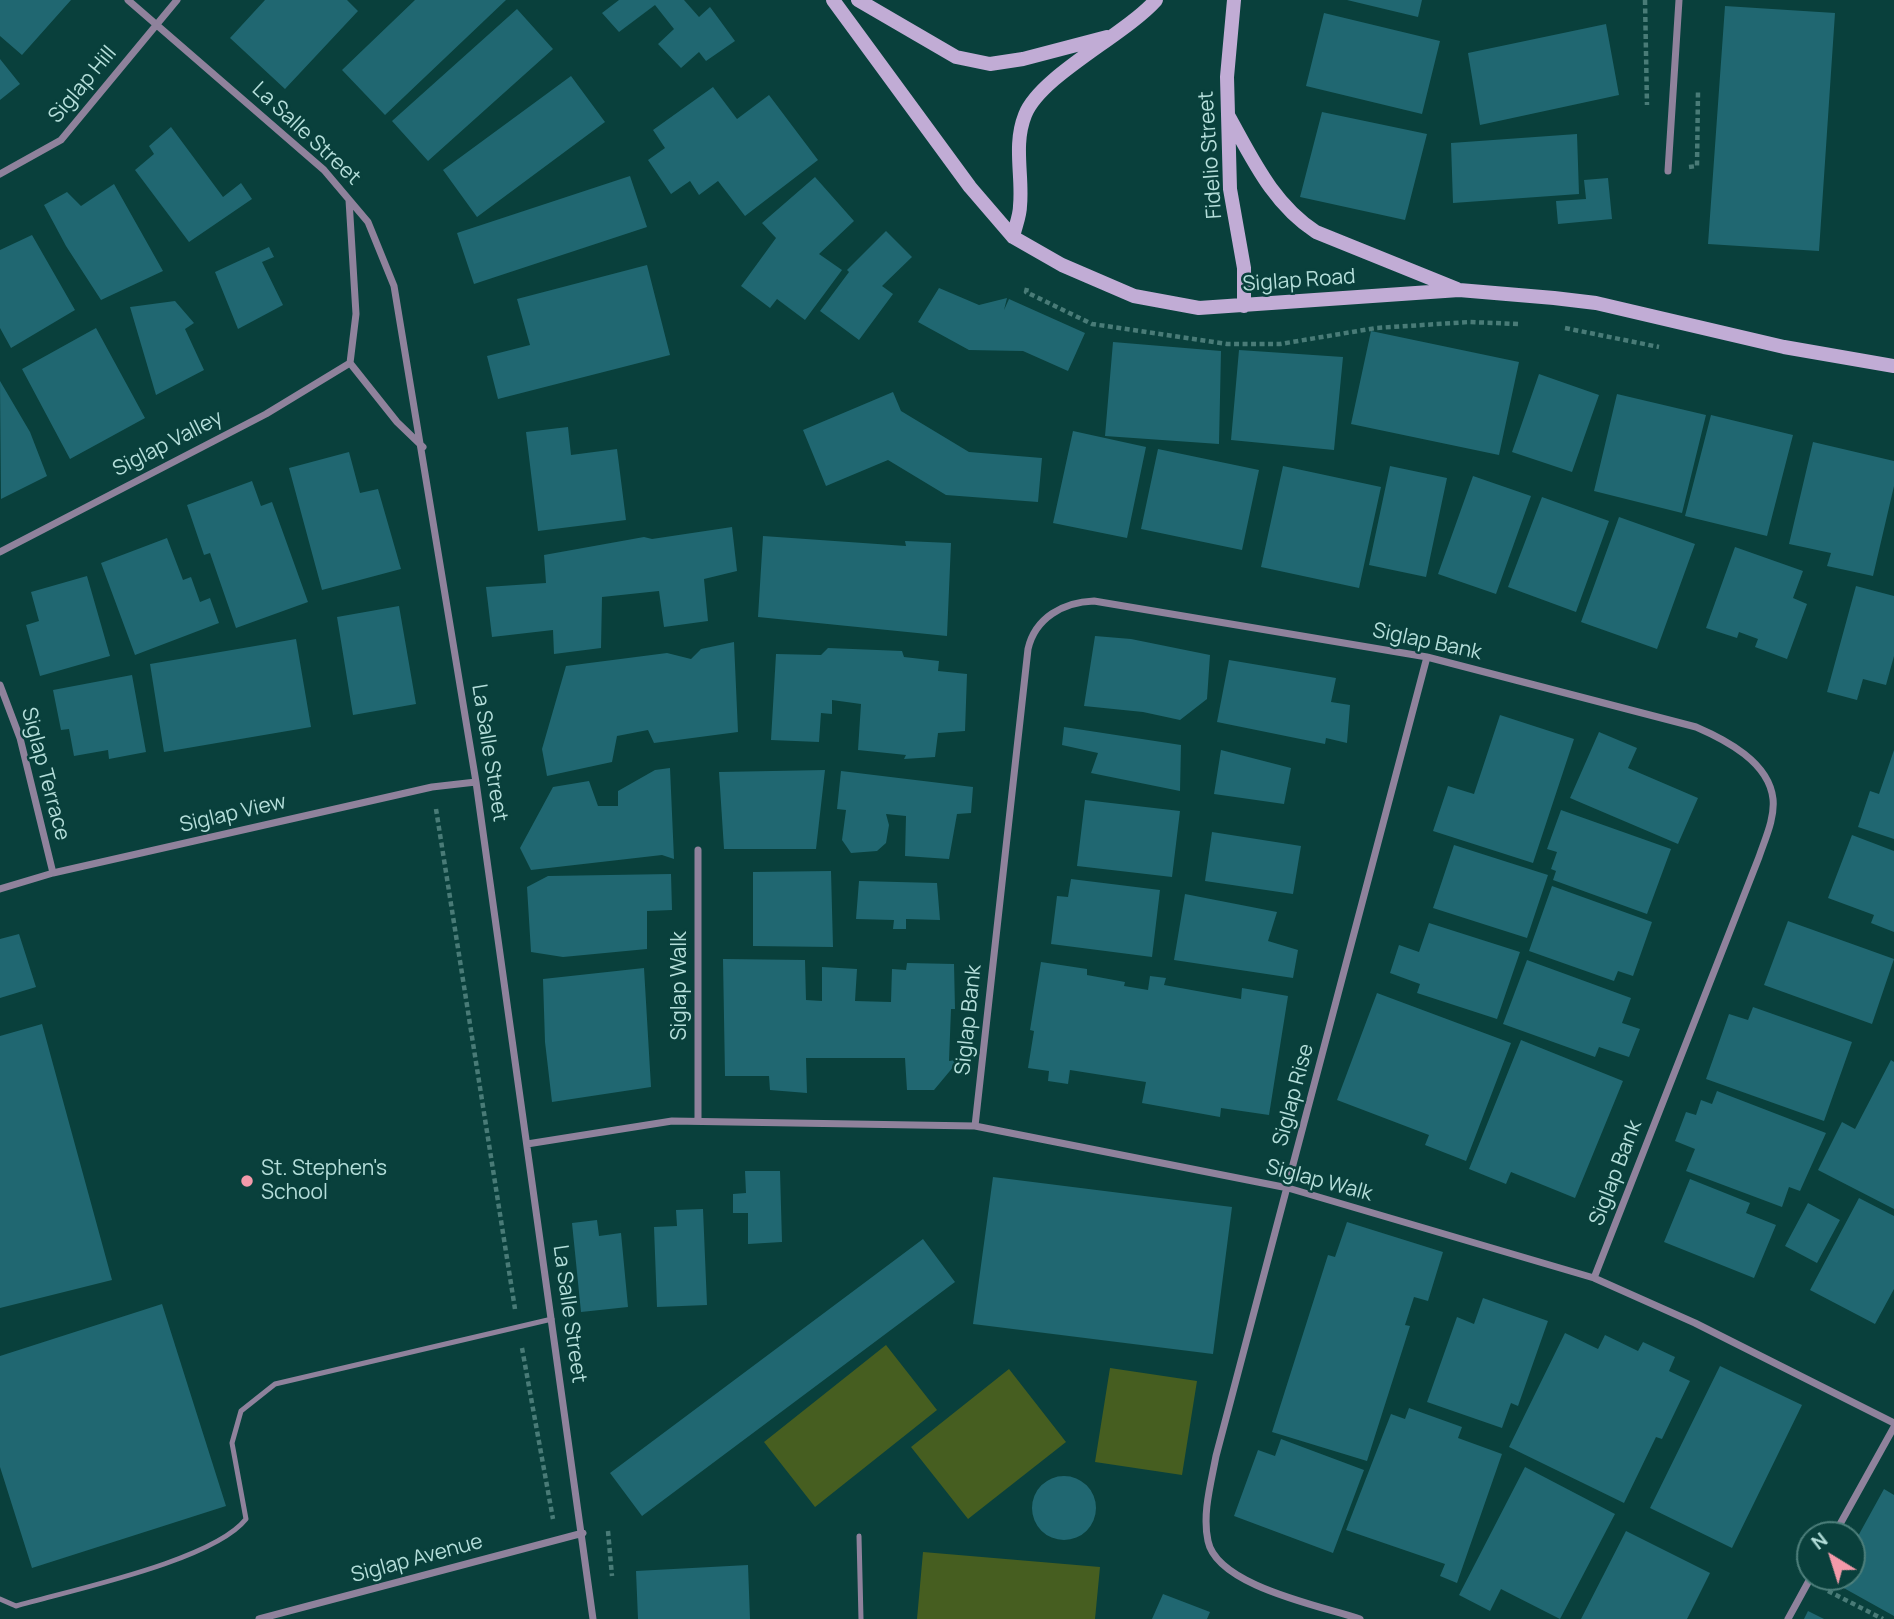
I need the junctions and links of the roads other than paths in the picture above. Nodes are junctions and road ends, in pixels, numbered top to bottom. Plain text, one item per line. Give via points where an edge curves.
1 (128, 0) edge
2 (177, 0) edge
3 (833, 0) edge
4 (858, 0) edge
5 (1156, 0) edge
6 (1234, 0) edge
7 (1679, 0) edge
8 (158, 23) junction
9 (1116, 34) junction
10 (1228, 116) junction
11 (1668, 171) dead end
12 (0, 174) edge
13 (349, 199) junction
14 (1013, 237) junction
15 (1459, 290) junction
16 (1244, 306) junction
17 (351, 363) junction
18 (1894, 366) edge
19 (423, 447) junction
20 (0, 552) edge
21 (1427, 657) junction
22 (0, 685) edge
23 (476, 782) junction
24 (698, 850) dead end
25 (53, 873) junction
26 (0, 889) edge
27 (698, 1121) junction
28 (975, 1126) junction
29 (527, 1144) junction
30 (1288, 1188) junction
31 (1594, 1278) junction
32 (552, 1319) junction
33 (1894, 1425) edge
34 (1842, 1521) edge
35 (583, 1533) junction
36 (859, 1536) dead end
37 (1802, 1591) edge
38 (0, 1599) edge
39 (259, 1619) edge
40 (593, 1619) edge
41 (861, 1619) edge
42 (1360, 1619) edge
43 (1787, 1619) edge

1 - 8 street, La Salle Street
2 - 8 street, Siglap Hill
3 - 14 main road, Siglap Road via 970,187
4 - 9 main road via 956,57 990,64
5 - 9 main road
6 - 10 main road, Fidelio Street
7 - 11 street
8 - 12 street, Siglap Hill via 61,140
8 - 13 street, La Salle Street via 324,170
9 - 14 main road via 1046,88 1025,114 1018,146 1020,207
10 - 15 main road via 1272,193 1296,219 1316,232
10 - 16 main road, Fidelio Street via 1230,189 1244,268
13 - 17 street via 356,314
13 - 19 street, La Salle Street via 368,222 394,286
14 - 16 main road, Siglap Road via 1062,265 1134,296 1199,308
15 - 16 main road, Siglap Road
15 - 18 main road, Siglap Road via 1596,303 1784,347
17 - 19 street
17 - 20 street, Siglap Valley via 266,414
19 - 23 street, La Salle Street
21 - 28 street, Siglap Bank via 1094,601 1066,606 1045,619 1028,649
21 - 30 street, Siglap Rise
21 - 31 street, Siglap Bank via 1696,727 1747,756 1765,778 1773,798 1759,857
22 - 25 street, Siglap Terrace via 20,738
23 - 25 street, Siglap View via 432,787
23 - 29 street, La Salle Street
24 - 27 street, Siglap Walk
25 - 26 street, Siglap View
27 - 28 street, Siglap Walk
27 - 29 street, Siglap Walk
28 - 30 street, Siglap Walk
29 - 32 street, La Salle Street
30 - 31 street, Siglap Walk
30 - 42 street, Siglap Rise via 1216,1456 1207,1510 1208,1544 1232,1574
31 - 33 street, Siglap Walk via 1695,1323
32 - 35 street, La Salle Street
32 - 38 lane via 275,1384 241,1411 232,1443 246,1519 235,1533 193,1555 16,1606
33 - 34 street
35 - 39 street, Siglap Avenue
35 - 40 street, La Salle Street
36 - 41 lane
37 - 43 street

